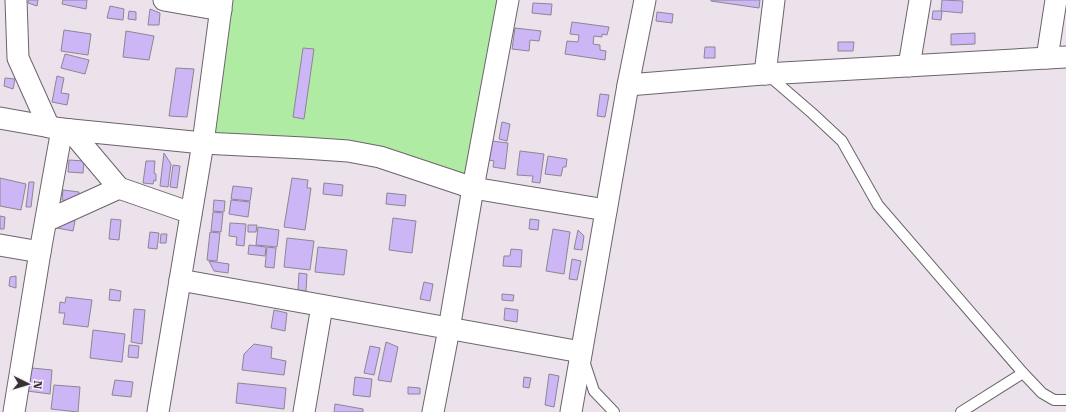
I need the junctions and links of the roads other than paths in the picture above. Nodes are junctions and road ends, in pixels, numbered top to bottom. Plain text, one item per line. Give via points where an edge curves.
1 (16, 0) edge
2 (164, 0) edge
3 (508, 0) edge
4 (645, 0) edge
5 (774, 0) edge
6 (920, 0) edge
7 (1056, 0) edge
8 (221, 5) edge
9 (1056, 58) edge
10 (909, 66) junction
11 (765, 74) junction
12 (628, 85) junction
13 (0, 118) edge
14 (60, 128) junction
15 (203, 143) junction
16 (119, 188) junction
17 (473, 188) junction
18 (606, 210) junction
19 (191, 213) junction
20 (46, 221) junction
21 (0, 245) edge
22 (40, 252) junction
23 (180, 280) junction
24 (322, 306) junction
25 (449, 329) junction
26 (581, 352) junction
27 (1023, 373) junction
28 (1066, 400) edge
29 (14, 412) edge
30 (158, 412) edge
31 (304, 412) edge
32 (433, 412) edge
33 (570, 412) edge
34 (614, 412) edge
35 (961, 412) edge

1 - 14 street via 18,58
2 - 8 street
3 - 17 street
4 - 12 street
5 - 11 street
6 - 10 street
7 - 9 street
8 - 15 street
9 - 10 street
10 - 11 street
11 - 12 street
11 - 27 lane via 842,142 878,205
12 - 18 street
13 - 14 street
14 - 15 street
14 - 16 street
14 - 20 street
15 - 17 street via 348,151 380,157
15 - 19 street
16 - 19 street
16 - 20 street
17 - 18 street
17 - 25 street
18 - 26 street
19 - 23 street
20 - 22 street
21 - 22 street
22 - 29 street
23 - 24 street
23 - 30 street
24 - 25 street
24 - 31 street
25 - 26 street
25 - 32 street
26 - 33 street
26 - 34 lane via 594,391
27 - 28 lane via 1042,393 1054,400
27 - 35 lane

